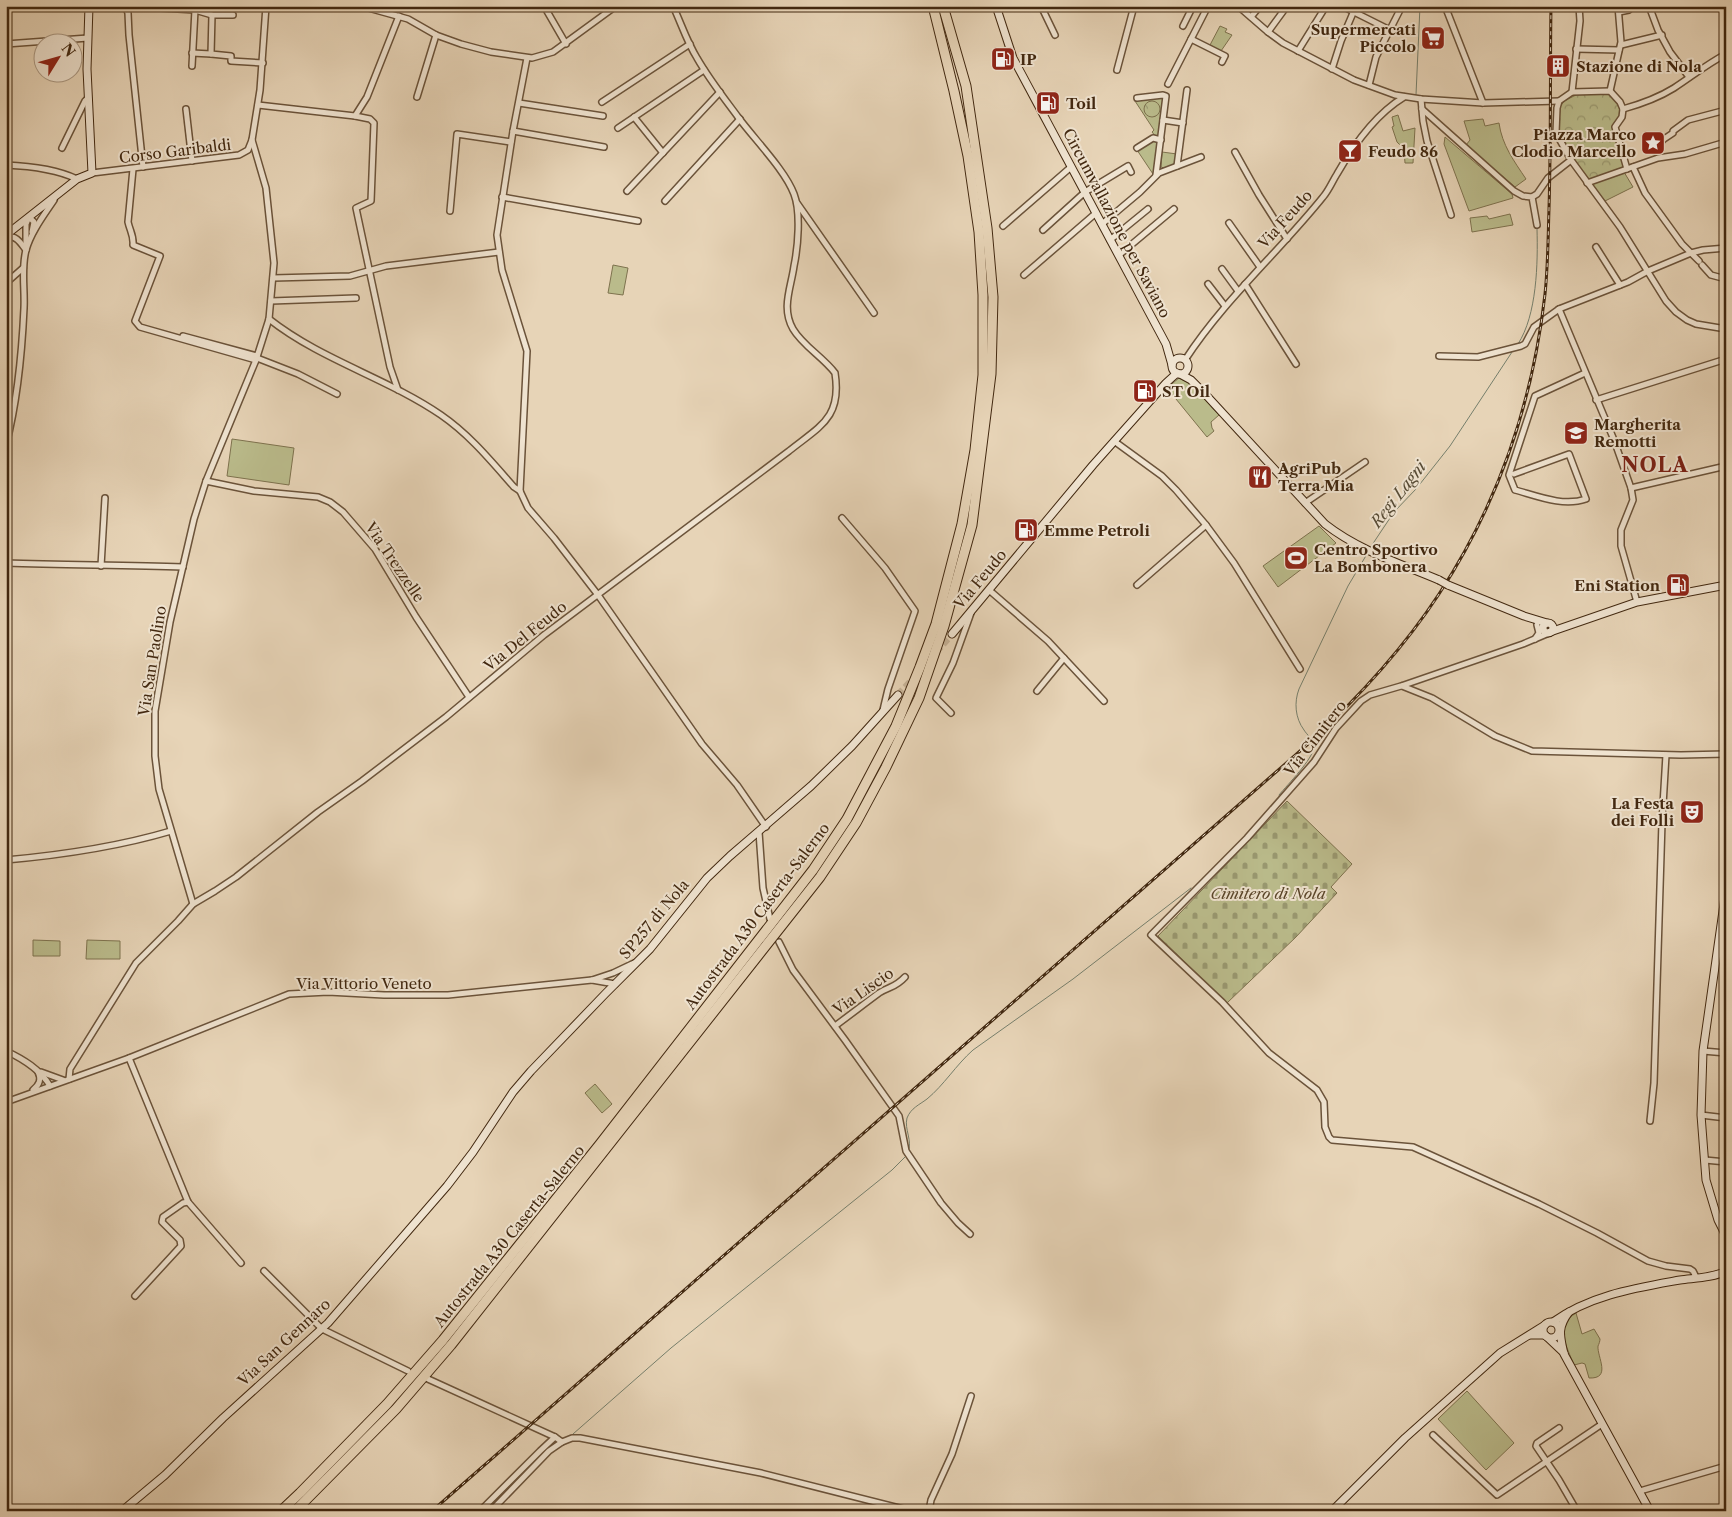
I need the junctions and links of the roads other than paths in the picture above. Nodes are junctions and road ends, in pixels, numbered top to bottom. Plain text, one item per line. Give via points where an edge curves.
1 (89, 6) edge
2 (126, 6) edge
3 (266, 6) edge
4 (362, 6) edge
5 (544, 6) edge
6 (616, 6) edge
7 (673, 6) edge
8 (933, 6) edge
9 (943, 6) edge
10 (996, 6) edge
11 (1040, 6) edge
12 (1134, 6) edge
13 (1193, 6) edge
14 (1208, 6) edge
15 (1238, 6) edge
16 (1260, 6) edge
17 (1287, 6) edge
18 (1326, 6) edge
19 (1342, 6) edge
20 (1356, 6) edge
21 (1402, 6) edge
22 (1445, 6) edge
23 (1579, 6) edge
24 (1633, 6) edge
25 (1648, 6) edge
26 (1618, 9) edge
27 (195, 10) junction
28 (1354, 12) junction
29 (212, 15) junction
30 (233, 16) dead end
31 (399, 16) junction
32 (1251, 17) junction
33 (1183, 26) dead end
34 (1390, 30) junction
35 (1268, 32) junction
36 (436, 34) junction
37 (1055, 35) dead end
38 (1662, 35) junction
39 (88, 38) junction
40 (1191, 39) junction
41 (6, 44) edge
42 (566, 44) junction
43 (690, 44) junction
44 (1620, 48) junction
45 (1576, 49) junction
46 (1298, 51) junction
47 (192, 53) junction
48 (211, 54) junction
49 (1726, 54) edge
50 (530, 58) junction
51 (1222, 62) dead end
52 (263, 63) junction
53 (192, 66) dead end
54 (1332, 69) junction
55 (704, 70) junction
56 (1117, 70) dead end
57 (1689, 77) junction
58 (1168, 84) dead end
59 (1368, 86) junction
60 (1187, 90) dead end
61 (1610, 91) junction
62 (720, 92) junction
63 (1572, 92) junction
64 (1395, 95) junction
65 (417, 97) dead end
66 (1404, 97) junction
67 (88, 98) junction
68 (1137, 98) dead end
69 (1421, 99) junction
70 (1559, 101) junction
71 (602, 102) dead end
72 (519, 103) junction
73 (1483, 103) junction
74 (1392, 105) junction
75 (258, 106) junction
76 (186, 108) dead end
77 (1422, 109) junction
78 (1624, 109) junction
79 (1726, 110) edge
80 (355, 116) junction
81 (603, 116) dead end
82 (634, 117) junction
83 (740, 119) junction
84 (1163, 120) junction
85 (1183, 123) junction
86 (618, 128) dead end
87 (513, 131) junction
88 (252, 140) junction
89 (1161, 140) junction
90 (511, 142) junction
91 (1726, 142) edge
92 (604, 147) dead end
93 (62, 148) dead end
94 (1136, 148) dead end
95 (1655, 148) dead end
96 (1235, 152) dead end
97 (663, 153) junction
98 (1201, 157) dead end
99 (1571, 160) junction
100 (192, 161) junction
101 (6, 165) edge
102 (1177, 166) junction
103 (143, 167) junction
104 (1072, 167) junction
105 (1630, 168) junction
106 (133, 169) junction
107 (1131, 172) dead end
108 (92, 173) junction
109 (1156, 176) junction
110 (77, 179) junction
111 (1587, 182) junction
112 (626, 191) dead end
113 (1085, 192) junction
114 (58, 194) junction
115 (1532, 197) junction
116 (502, 198) junction
117 (665, 201) dead end
118 (797, 202) junction
119 (1148, 209) dead end
120 (1174, 209) dead end
121 (450, 211) dead end
122 (1096, 213) junction
123 (1451, 215) dead end
124 (29, 217) junction
125 (638, 221) dead end
126 (1229, 223) dead end
127 (1102, 224) junction
128 (1536, 225) dead end
129 (1004, 226) dead end
130 (1043, 230) dead end
131 (6, 235) edge
132 (32, 237) junction
133 (1287, 239) junction
134 (1110, 240) junction
135 (1596, 247) dead end
136 (1726, 248) edge
137 (26, 250) junction
138 (499, 252) junction
139 (1691, 253) junction
140 (1119, 255) junction
141 (1260, 267) junction
142 (24, 268) junction
143 (1222, 269) dead end
144 (370, 271) junction
145 (1648, 271) junction
146 (1024, 275) dead end
147 (273, 278) junction
148 (1726, 279) edge
149 (6, 283) edge
150 (1208, 284) dead end
151 (1245, 284) junction
152 (1620, 285) junction
153 (1238, 291) junction
154 (356, 298) dead end
155 (270, 301) junction
156 (1225, 306) junction
157 (1559, 309) junction
158 (874, 313) dead end
159 (269, 319) junction
160 (1726, 329) edge
161 (1166, 344) junction
162 (1439, 356) dead end
163 (256, 358) junction
164 (1726, 359) edge
165 (1185, 362) junction
166 (1296, 364) dead end
167 (1176, 370) junction
168 (1585, 373) junction
169 (398, 390) junction
170 (337, 394) dead end
171 (1206, 395) junction
172 (1596, 400) junction
173 (1114, 441) junction
174 (6, 445) edge
175 (1366, 462) dead end
176 (1726, 466) edge
177 (1514, 474) dead end
178 (206, 481) junction
179 (1631, 488) junction
180 (520, 491) junction
181 (105, 498) dead end
182 (1305, 503) junction
183 (842, 518) dead end
184 (1206, 525) junction
185 (6, 563) edge
186 (101, 566) junction
187 (183, 567) junction
188 (1137, 585) dead end
189 (1726, 585) edge
190 (989, 590) junction
191 (598, 594) junction
192 (1637, 602) junction
193 (972, 610) junction
194 (1524, 616) junction
195 (1577, 622) junction
196 (1549, 623) junction
197 (1537, 625) junction
198 (1548, 632) junction
199 (952, 634) tunnel mouth
200 (1535, 640) junction
201 (1064, 658) junction
202 (1300, 669) dead end
203 (1401, 686) junction
204 (1037, 691) dead end
205 (898, 695) tunnel mouth
206 (469, 697) junction
207 (1104, 701) dead end
208 (882, 713) junction
209 (951, 713) dead end
210 (1726, 754) edge
211 (1666, 755) junction
212 (766, 827) junction
213 (171, 830) junction
214 (759, 832) junction
215 (6, 860) edge
216 (1726, 890) edge
217 (193, 904) junction
218 (770, 919) dead end
219 (778, 942) dead end
220 (1722, 944) edge
221 (640, 960) junction
222 (905, 977) dead end
223 (592, 980) junction
224 (601, 982) junction
225 (615, 984) junction
226 (605, 994) junction
227 (835, 1026) junction
228 (6, 1051) edge
229 (1703, 1051) junction
230 (1726, 1053) edge
231 (130, 1058) junction
232 (38, 1071) junction
233 (67, 1080) junction
234 (50, 1086) junction
235 (32, 1092) junction
236 (6, 1102) edge
237 (1701, 1115) junction
238 (1726, 1118) edge
239 (1650, 1122) dead end
240 (1705, 1160) junction
241 (1726, 1162) edge
242 (452, 1180) joint
243 (188, 1202) junction
244 (970, 1234) dead end
245 (1726, 1236) edge
246 (241, 1263) dead end
247 (264, 1271) dead end
248 (1726, 1271) edge
249 (1696, 1278) junction
250 (135, 1296) dead end
251 (1568, 1312) junction
252 (1549, 1324) junction
253 (322, 1329) junction
254 (1559, 1331) junction
255 (1529, 1334) junction
256 (1548, 1337) junction
257 (1564, 1354) junction
258 (408, 1370) dead end
259 (428, 1379) dead end
260 (971, 1396) dead end
261 (1602, 1424) junction
262 (1558, 1428) dead end
263 (1433, 1435) dead end
264 (555, 1437) junction
265 (562, 1442) junction
266 (1546, 1462) junction
267 (1726, 1466) edge
268 (1640, 1491) junction
269 (122, 1511) edge
270 (281, 1511) edge
271 (295, 1511) edge
272 (480, 1511) edge
273 (491, 1511) edge
274 (911, 1511) edge
275 (929, 1511) edge
276 (1332, 1511) edge
277 (1577, 1511) edge
278 (1650, 1511) edge

1 - 39 main road
2 - 27 street
2 - 103 street
3 - 52 street
4 - 31 street
5 - 42 street
6 - 42 street
7 - 43 street
8 - 270 highway, Autostrada A30 Caserta-Salerno via 968,156 979,232 983,375 975,450 962,524 936,624 896,726 847,820 813,870 600,1144 437,1347 387,1404
9 - 271 highway, Autostrada A30 Caserta-Salerno via 966,86 987,228 993,297 991,374 972,525 944,626 919,698 856,822 820,877 451,1346 396,1409
10 - 104 main road, Circumvallazione per Saviano via 1013,58
11 - 37 street
12 - 56 street
13 - 33 street
14 - 40 street
15 - 32 street
16 - 32 street
17 - 35 street
18 - 46 street
19 - 28 street
20 - 28 street
21 - 34 street
22 - 73 street
23 - 45 street
24 - 26 street via 1628,10
25 - 38 street
26 - 44 street
27 - 29 street
27 - 47 street
28 - 34 street
28 - 54 street
29 - 30 street
29 - 48 street
31 - 36 street
31 - 80 street via 367,97
32 - 35 street
34 - 59 street via 1376,57
35 - 46 street
36 - 50 street via 491,52
36 - 65 street
38 - 44 street
38 - 57 street
39 - 41 street
39 - 67 main road
40 - 51 street via 1226,56
40 - 58 street
42 - 50 street via 553,52
43 - 55 street
43 - 71 street
44 - 45 street
44 - 61 street
45 - 63 street
46 - 54 street
47 - 48 street
47 - 53 street
48 - 52 street via 231,56 231,61
49 - 57 street
50 - 72 street
52 - 75 street
54 - 59 street
55 - 62 street
55 - 82 street
57 - 78 street via 1666,93
59 - 64 street
60 - 85 street
61 - 63 street
61 - 78 street
62 - 83 street
62 - 97 street
63 - 70 street
64 - 66 street
64 - 74 street
66 - 69 street
66 - 74 street, Via Feudo
67 - 93 street
67 - 108 main road
68 - 84 street via 1164,95
69 - 73 street
69 - 77 street
70 - 73 street
70 - 99 street via 1556,134
72 - 81 street
72 - 87 street
74 - 133 street, Via Feudo via 1362,138 1324,195
75 - 80 street
75 - 88 street
76 - 100 street
77 - 115 street via 1514,191
77 - 123 street via 1427,141
78 - 105 street via 1615,127
79 - 95 street via 1688,120
80 - 144 street via 370,118 374,123 371,201 356,208
82 - 86 street
82 - 97 street
83 - 117 street
83 - 118 street via 784,176
84 - 85 street
84 - 89 street
85 - 102 street
87 - 90 street
87 - 92 street
88 - 100 street, Corso Garibaldi via 248,150 239,156
88 - 147 street, Via San Paolino via 266,188
89 - 94 street via 1153,138
89 - 109 street
90 - 116 street
90 - 121 street via 457,134
91 - 105 street
96 - 133 street
97 - 112 street
98 - 102 street
99 - 111 street
99 - 115 street via 1548,178
100 - 103 street, Corso Garibaldi
101 - 110 street
102 - 109 street
103 - 106 street, Corso Garibaldi
104 - 113 main road, Circumvallazione per Saviano
104 - 129 street
105 - 111 street
105 - 139 street
106 - 108 street, Corso Garibaldi
106 - 163 street via 128,222 133,245 160,256 135,321 138,325
107 - 113 street via 1128,166
108 - 110 main road
109 - 127 street
110 - 114 main road
111 - 145 street
113 - 122 main road, Circumvallazione per Saviano
113 - 130 street
114 - 124 main road
114 - 132 street
115 - 128 street
116 - 125 street
116 - 138 street via 496,235
118 - 158 street
118 - 191 street, Via Del Feudo via 796,251 787,309 797,334 835,373 833,411 825,422 789,451
119 - 134 street
120 - 140 street
122 - 127 main road, Circumvallazione per Saviano
122 - 146 street
124 - 131 main road
124 - 132 street via 34,222
124 - 137 street
126 - 141 street
127 - 134 main road, Circumvallazione per Saviano
131 - 137 street via 18,239
132 - 137 street
133 - 141 street, Via Feudo
134 - 140 main road, Circumvallazione per Saviano
135 - 152 street
136 - 139 street
137 - 142 street
138 - 144 street via 386,266
138 - 180 street via 527,351
139 - 145 street
139 - 148 street via 1711,275
140 - 161 main road, Circumvallazione per Saviano
141 - 151 street, Via Feudo
142 - 149 street
142 - 174 street via 23,325
143 - 153 street
144 - 147 street via 350,276
144 - 169 street via 390,367
145 - 152 street
145 - 160 street via 1676,312 1696,324
147 - 155 street, Via San Paolino
150 - 156 street
151 - 153 street, Via Feudo
151 - 166 street
152 - 157 street
153 - 156 street, Via Feudo
154 - 155 street
155 - 159 street, Via San Paolino
156 - 165 street, Via Feudo
157 - 162 street via 1534,327 1521,346 1478,357
157 - 168 street
159 - 163 street, Via San Paolino
159 - 169 street via 287,333
161 - 165 main road, Circumvallazione per Saviano
161 - 167 main road, Circumvallazione per Saviano
163 - 170 street
163 - 178 street, Via San Paolino
164 - 172 street
165 - 167 main road via 1186,371
165 - 167 main road via 1176,359
165 - 171 main road, Circumvallazione per Saviano
167 - 171 main road
167 - 173 main road, Via Feudo
168 - 172 street
168 - 177 street via 1535,396 1509,475 1515,490 1565,502 1576,503 1586,499 1570,454
169 - 180 street via 458,428
171 - 182 main road
172 - 179 street
173 - 184 street via 1162,476
173 - 190 main road, Via Feudo
175 - 182 street
176 - 179 street
178 - 187 street, Via San Paolino
178 - 206 street, Via Trezzelle via 254,491 318,497 343,512 375,549
179 - 192 street via 1633,500 1620,537
180 - 191 street via 528,508
181 - 186 street
182 - 194 main road, bridge via 1325,524 1360,546
183 - 208 street via 885,568 915,611
184 - 188 street
184 - 202 street via 1234,563
185 - 186 street
186 - 187 street
187 - 213 street, Via San Paolino via 155,712 159,789
189 - 192 main road
190 - 193 main road, Via Feudo
190 - 201 street
191 - 206 street, Via Del Feudo
191 - 212 street via 702,744 737,785
192 - 195 main road
193 - 199 main road, Via Feudo
193 - 209 street via 936,698
194 - 196 main road
194 - 197 main road
195 - 196 main road
195 - 198 main road
196 - 198 main road via 1553,628
197 - 198 main road
197 - 200 street via 1540,633
198 - 200 street, Via Cimitero
200 - 203 street, Via Cimitero
201 - 204 street
201 - 207 street
203 - 211 street via 1432,698 1496,736 1532,751
203 - 249 street, Via Cimitero via 1360,701 1336,728 1314,762 1247,838 1150,935 1222,1002 1269,1053 1317,1090 1324,1102 1325,1127 1332,1140 1413,1147 1598,1233 1648,1261 1690,1269
205 - 208 main road, SP257 di Nola
206 - 217 street via 253,864
208 - 212 main road, SP257 di Nola via 852,746
210 - 211 street
211 - 239 street
212 - 214 main road, SP257 di Nola
213 - 215 street via 107,847
213 - 217 street, Via San Paolino
214 - 218 street via 763,888
214 - 221 main road, SP257 di Nola via 707,878
216 - 220 main road
217 - 233 street via 136,963
219 - 227 street via 793,970
220 - 229 main road
221 - 223 street, Via Vittorio Veneto
221 - 225 main road, SP257 di Nola
222 - 227 street, Via Liscio
223 - 224 street
223 - 231 street, Via Vittorio Veneto via 448,996 290,994
224 - 225 street
224 - 226 street via 606,986
225 - 226 main road, SP257 di Nola
226 - 242 main road, SP257 di Nola via 518,1086
227 - 244 street via 899,1116 908,1153 941,1203
228 - 232 street
229 - 230 street
229 - 237 main road
231 - 233 street, Via Vittorio Veneto
231 - 243 street
232 - 233 street
232 - 234 street
232 - 235 street via 39,1084
233 - 234 street, Via Vittorio Veneto
234 - 235 street, Via Vittorio Veneto
235 - 236 street, Via Vittorio Veneto
237 - 238 street
237 - 240 main road
240 - 241 street
240 - 245 main road via 1706,1180
242 - 253 main road, Via San Gennaro
243 - 246 street
243 - 250 street via 163,1217 162,1222 182,1246
247 - 253 street
248 - 249 main road
249 - 251 main road via 1616,1293
251 - 252 main road
251 - 254 main road
252 - 254 main road via 1557,1324
252 - 255 main road
252 - 256 main road via 1544,1332
253 - 258 street
253 - 269 main road, Via San Gennaro
254 - 256 main road via 1556,1336
254 - 257 main road
255 - 256 main road
255 - 276 main road via 1472,1377
256 - 257 main road
257 - 261 main road
259 - 264 street
260 - 275 street
261 - 266 street
261 - 268 main road
262 - 266 street via 1536,1445
263 - 266 street via 1497,1495
264 - 265 street
264 - 272 street
265 - 273 street via 549,1451
265 - 274 street via 580,1438 676,1456 761,1473
266 - 277 street
267 - 268 street
268 - 278 main road

